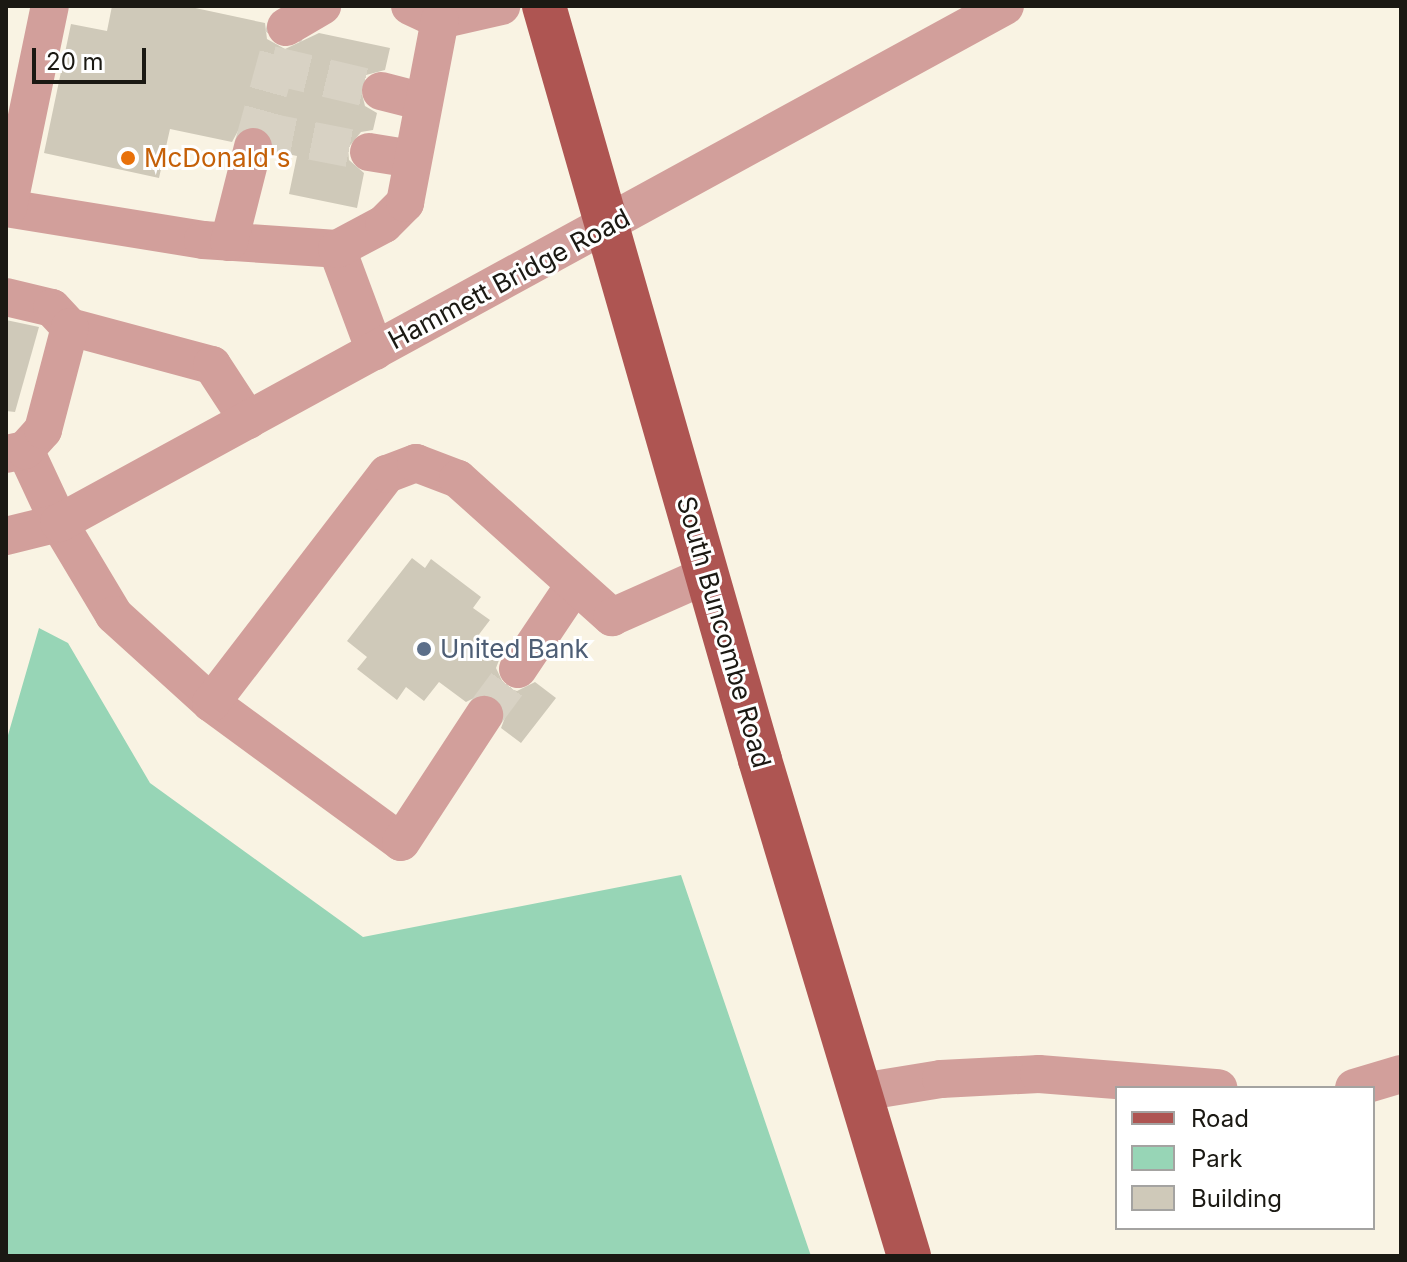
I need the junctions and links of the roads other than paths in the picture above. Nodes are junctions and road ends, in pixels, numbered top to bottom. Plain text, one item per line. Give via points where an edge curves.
1 (50, 6) edge
2 (72, 6) edge
3 (322, 6) edge
4 (501, 6) edge
5 (544, 6) edge
6 (1005, 6) edge
7 (425, 13) edge
8 (286, 27) tunnel mouth
9 (381, 91) tunnel mouth
10 (424, 102) junction
11 (253, 147) tunnel mouth
12 (369, 152) tunnel mouth
13 (19, 156) junction
14 (412, 159) junction
15 (7, 208) edge
16 (608, 225) junction
17 (229, 242) junction
18 (337, 249) junction
19 (6, 297) edge
20 (70, 327) junction
21 (375, 351) junction
22 (248, 420) junction
23 (16, 452) edge
24 (59, 523) junction
25 (6, 536) edge
26 (707, 575) junction
27 (575, 584) junction
28 (518, 669) tunnel mouth
29 (211, 703) junction
30 (484, 715) tunnel mouth
31 (1401, 1074) edge
32 (1192, 1086) edge
33 (1361, 1086) edge
34 (861, 1092) junction
35 (909, 1256) edge

1 - 13 street
2 - 13 street via 38,148
3 - 8 street
4 - 7 street
5 - 16 main road, South Buncombe Road
6 - 16 street, Hammett Bridge Road
7 - 10 street
9 - 10 street
10 - 14 street
11 - 17 street
12 - 14 street
13 - 15 street
14 - 18 street via 405,203 384,224
15 - 17 street
16 - 21 street, Hammett Bridge Road
16 - 26 main road, South Buncombe Road
17 - 18 street
18 - 21 street
19 - 20 street via 52,308
20 - 22 street via 212,365
20 - 23 street via 43,430
21 - 22 street, Hammett Bridge Road
22 - 24 street, Hammett Bridge Road
23 - 24 street
24 - 25 street, Hammett Bridge Road
24 - 29 street via 114,615
26 - 27 street via 612,617
26 - 34 main road, South Buncombe Road
27 - 28 street
27 - 29 street via 458,479 416,463 387,474
29 - 30 street via 401,842
31 - 33 street
32 - 34 street via 1039,1074 941,1079
34 - 35 main road, South Buncombe Road

